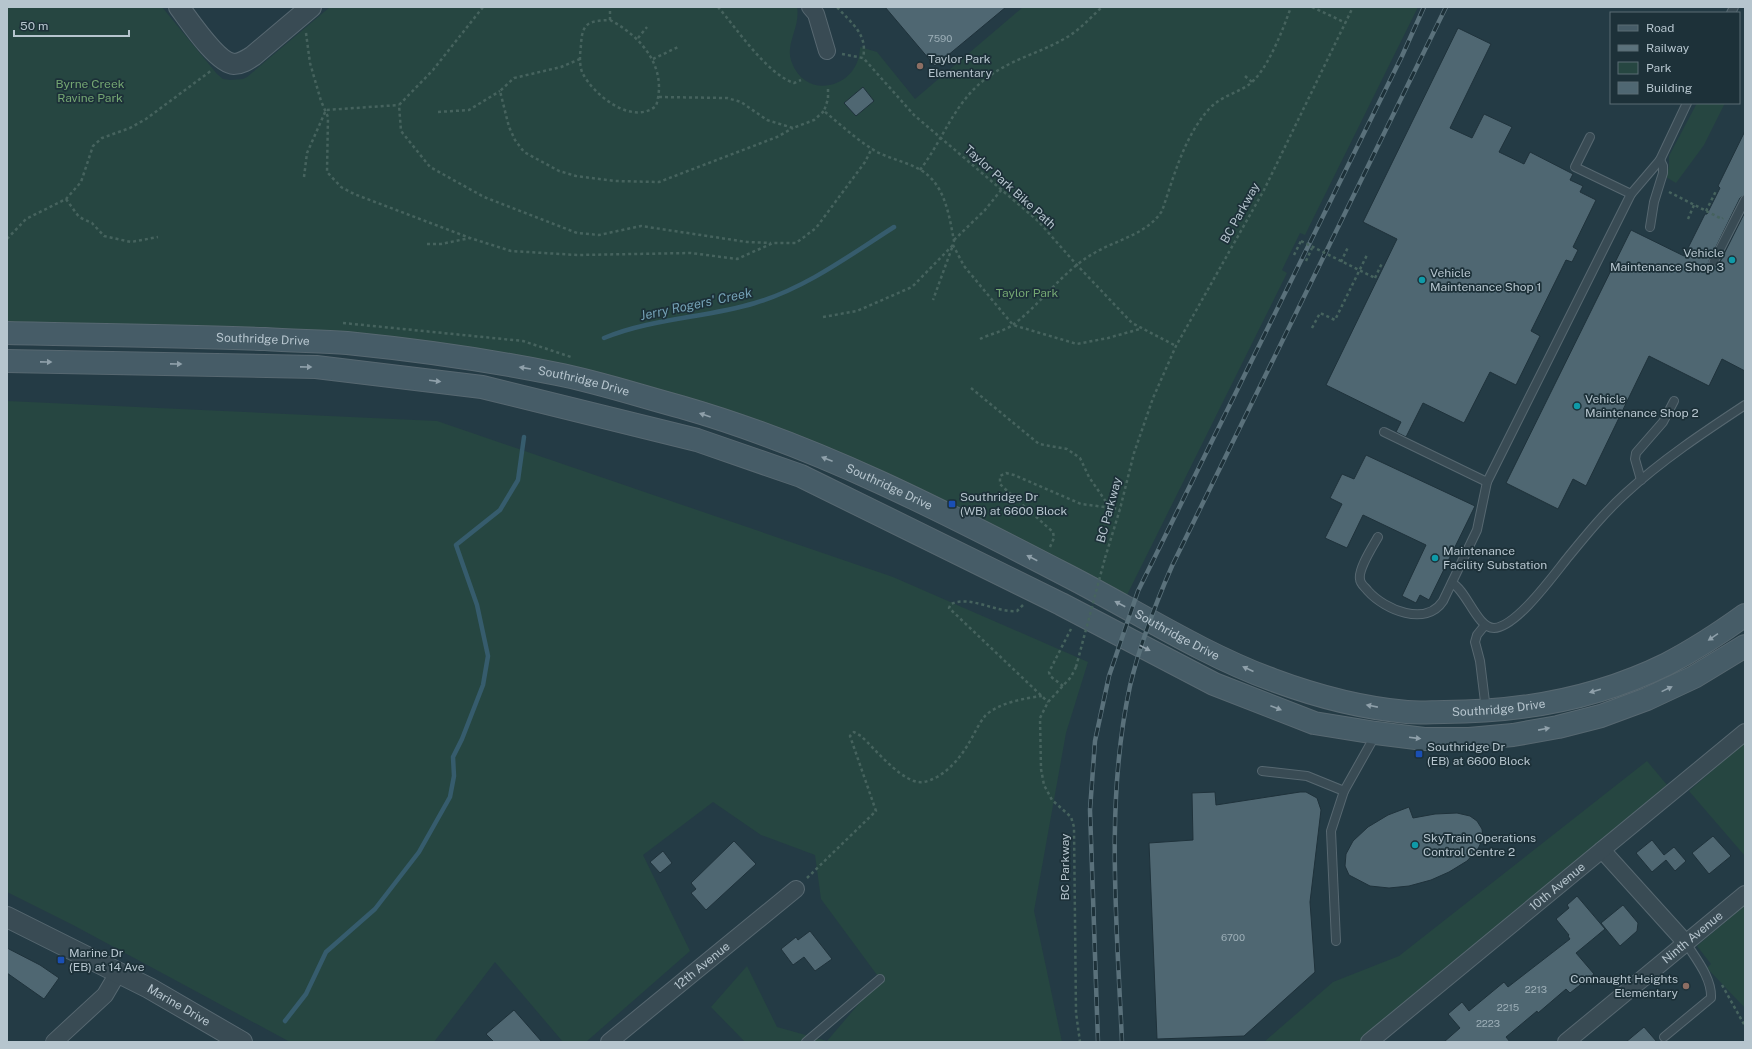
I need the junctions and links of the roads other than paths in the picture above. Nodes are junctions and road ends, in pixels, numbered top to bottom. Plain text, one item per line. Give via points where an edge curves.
1 (178, 7) edge
2 (810, 7) edge
3 (304, 13) edge
4 (827, 51) road end
5 (1687, 104) edge
6 (1590, 137) dead end
7 (1660, 160) junction
8 (1631, 194) junction
9 (1745, 200) edge
10 (1650, 227) dead end
11 (1714, 261) dead end
12 (7, 333) edge
13 (7, 361) edge
14 (1674, 401) dead end
15 (1745, 405) edge
16 (1384, 432) dead end
17 (1641, 480) junction
18 (1487, 482) junction
19 (1378, 537) dead end
20 (1452, 583) junction
21 (1745, 615) edge
22 (1486, 625) junction
23 (1745, 646) edge
24 (1486, 712) junction
25 (1411, 713) junction
26 (1745, 732) edge
27 (1376, 733) junction
28 (1262, 771) dead end
29 (1344, 791) junction
30 (1602, 850) junction
31 (796, 889) road end
32 (1745, 894) edge
33 (7, 917) edge
34 (1336, 941) dead end
35 (1686, 943) junction
36 (118, 973) junction
37 (880, 979) dead end
38 (1664, 1037) dead end
39 (54, 1042) edge
40 (242, 1042) edge
41 (609, 1042) edge
42 (806, 1042) edge
43 (1369, 1042) edge
44 (1566, 1042) edge

1 - 3 street via 213,50 223,60 234,64 254,56
2 - 4 street via 816,14
5 - 7 lane
6 - 8 lane via 1575,166
7 - 8 lane
7 - 10 lane via 1663,173
8 - 18 lane
9 - 11 lane
25 -> 12 main road, Southridge Drive via 1326,697 1271,679 1210,652 1067,576 846,466 777,439 686,409 574,378 448,355 344,343
13 -> 27 main road, Southridge Drive via 316,367 482,387 697,440 801,476 1061,604 1214,684 1314,723
14 - 17 lane via 1663,422 1636,453 1635,459
15 - 17 lane
16 - 18 lane
17 - 22 lane via 1592,528 1523,610 1504,625 1494,628
18 - 20 lane via 1478,530
19 - 20 lane via 1360,571 1360,578 1362,584 1379,600 1404,612 1429,613 1440,605
20 - 22 lane via 1461,589
21 -> 24 main road, Southridge Drive via 1700,646 1664,666 1607,688 1523,708
22 - 24 lane via 1477,635 1475,642
27 -> 23 main road, Southridge Drive via 1424,739 1469,739 1558,727 1601,716 1647,699 1694,676
24 - 25 main road, Southridge Drive
25 - 27 main road
26 - 30 street, 10th Avenue
27 - 29 lane
28 - 29 lane via 1307,776
29 - 34 lane via 1331,831
30 - 35 street
30 - 43 street, 10th Avenue
31 - 41 street, 12th Avenue
32 - 35 street, Ninth Avenue
33 - 36 street, Marine Drive
35 - 38 lane via 1701,967 1711,989 1711,998
35 - 44 street, Ninth Avenue
36 - 39 street via 105,995
36 - 40 street, Marine Drive
37 - 42 lane

